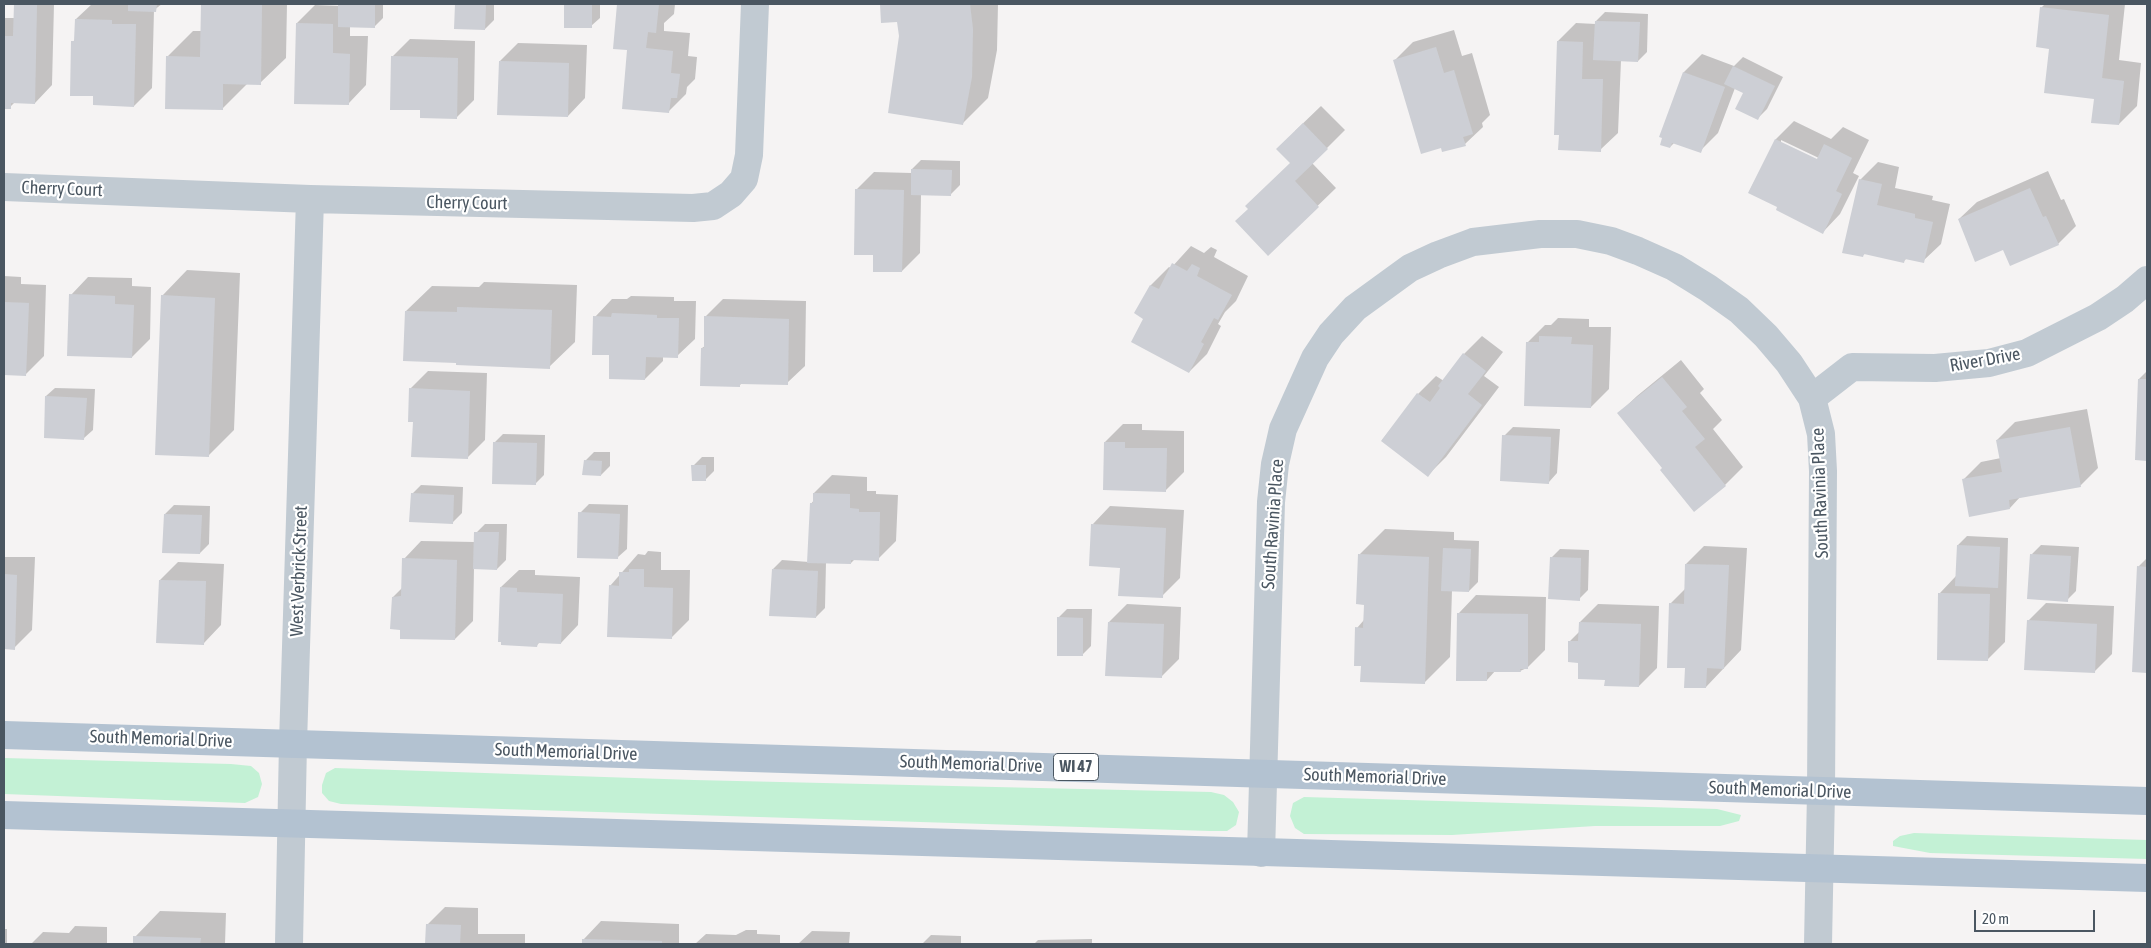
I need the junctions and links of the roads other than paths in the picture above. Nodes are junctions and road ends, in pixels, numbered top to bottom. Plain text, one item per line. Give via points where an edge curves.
1 (754, 4) edge
2 (4, 187) edge
3 (310, 199) junction
4 (2147, 280) edge
5 (1812, 398) junction
6 (4, 735) edge
7 (293, 743) junction
8 (1264, 773) junction
9 (1821, 792) junction
10 (2147, 801) edge
11 (4, 815) edge
12 (292, 825) junction
13 (1261, 853) junction
14 (1820, 867) junction
15 (2147, 878) edge
16 (289, 944) edge
17 (1818, 944) edge

1 - 3 street, Cherry Court via 749,155 744,179 731,194 713,206
2 - 3 street, Cherry Court
3 - 7 street, West Verbrick Street
4 - 5 street, River Drive via 2098,317 2027,353 1989,362 1935,368 1852,367
5 - 8 street, South Ravinia Place via 1790,363 1739,310 1674,267 1610,241 1576,234 1540,234 1473,242 1410,268 1355,308 1331,334 1314,358 1282,428 1271,502
5 - 9 street, South Ravinia Place via 1821,434 1823,471
6 - 7 main road, South Memorial Drive / WI 47
7 - 8 main road, South Memorial Drive / WI 47
7 - 12 street, West Verbrick Street
8 - 9 main road, South Memorial Drive / WI 47
8 - 13 street, South Ravinia Place
9 - 10 main road, South Memorial Drive / WI 47
9 - 14 street, South Ravinia Place
11 - 12 main road
12 - 13 main road
12 - 16 street, West Verbrick Street
13 - 14 main road
14 - 15 main road
14 - 17 street, South Ravinia Place

